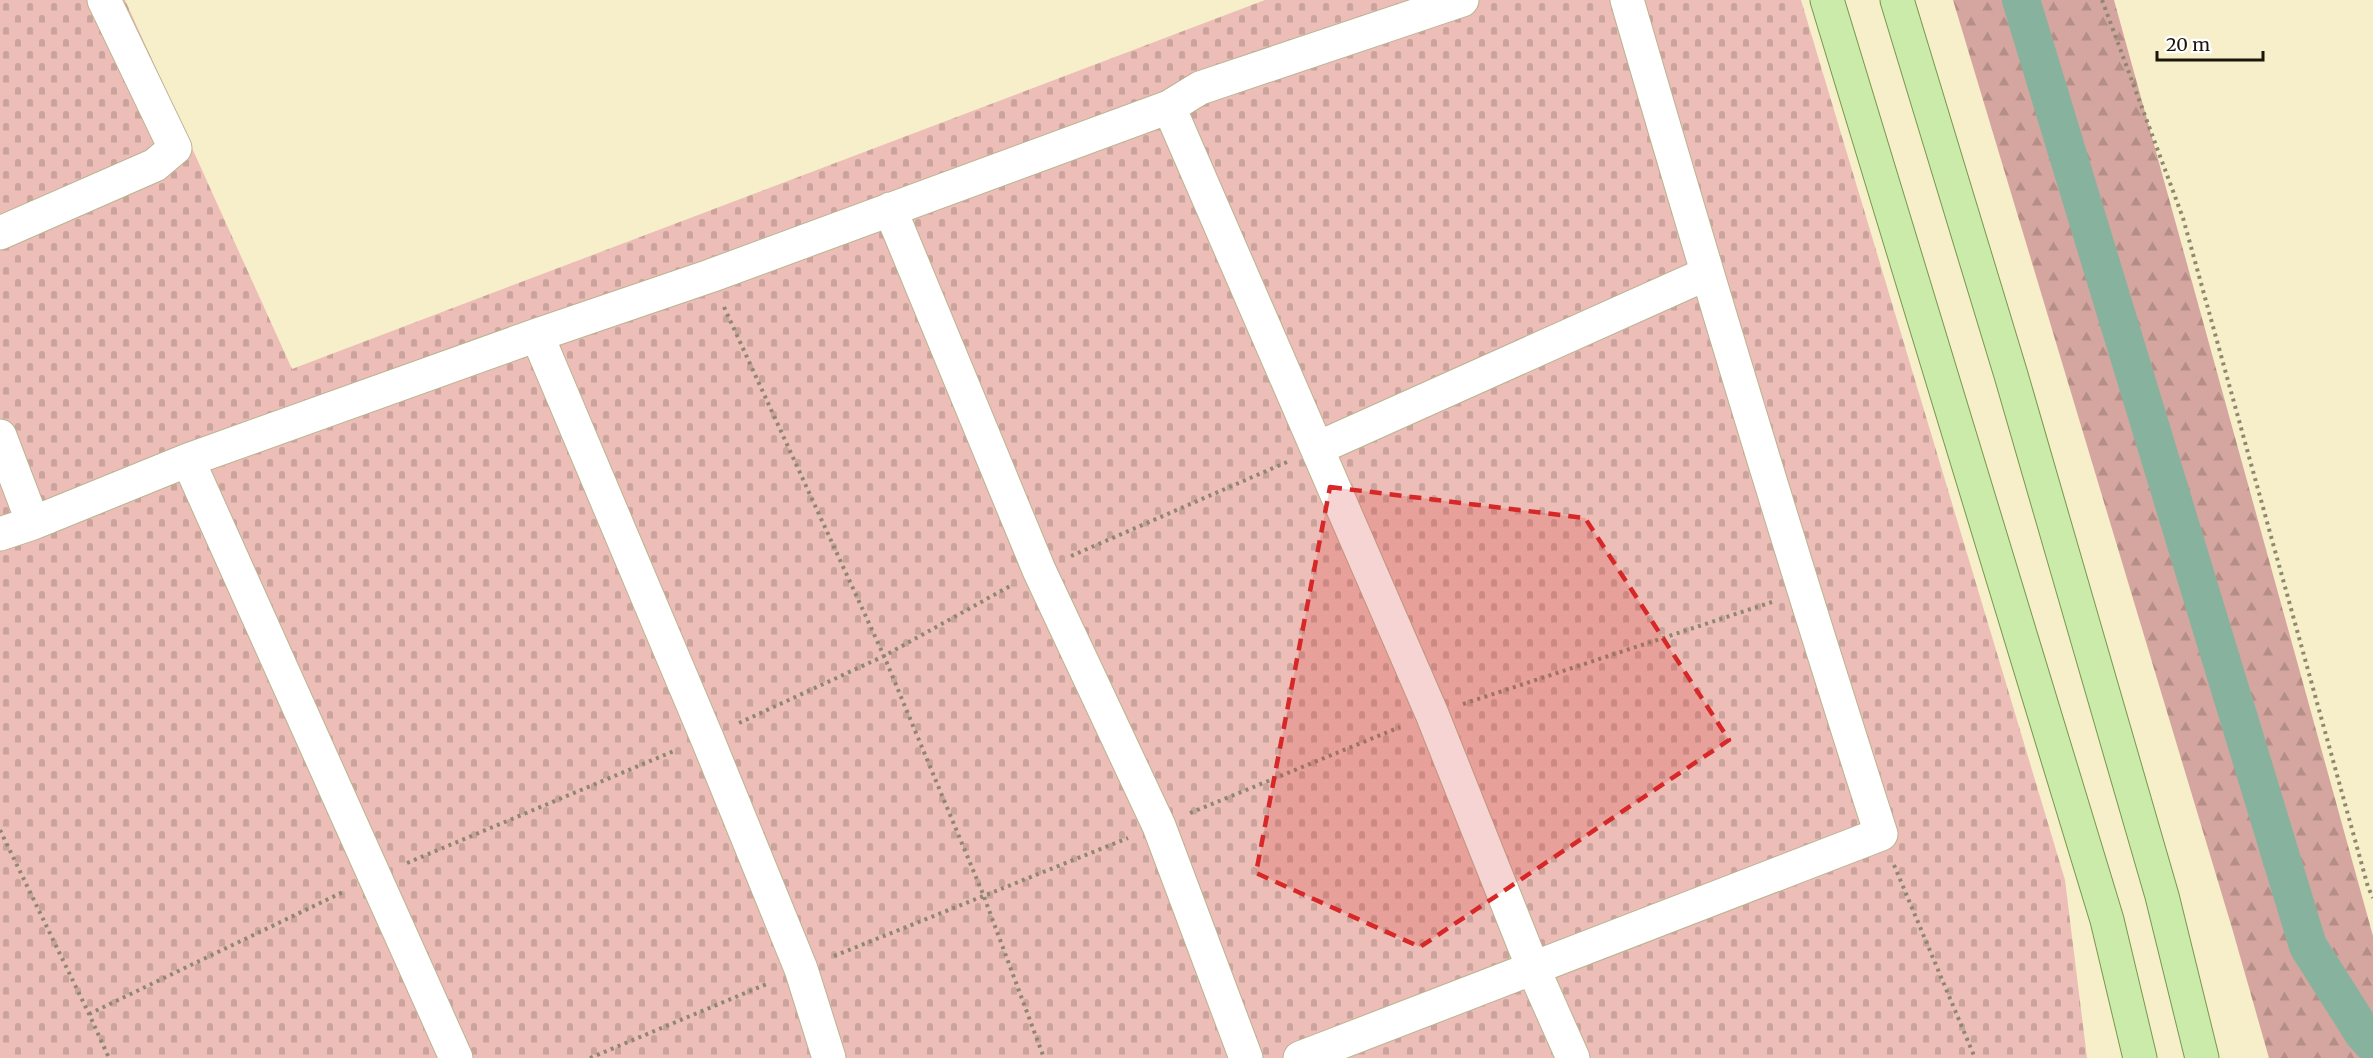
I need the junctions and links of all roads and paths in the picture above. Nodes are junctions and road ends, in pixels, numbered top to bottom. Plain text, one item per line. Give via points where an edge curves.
1 (104, 0) edge
2 (1462, 0) edge
3 (1627, 0) edge
4 (1827, 0) edge
5 (1897, 0) edge
6 (2102, 0) edge
7 (1169, 107) junction
8 (890, 209) junction
9 (0, 233) edge
10 (1706, 274) junction
11 (710, 276) junction
12 (537, 335) junction
13 (0, 436) edge
14 (1318, 448) junction
15 (188, 460) junction
16 (33, 523) junction
17 (0, 534) edge
18 (1803, 592) junction
19 (1432, 714) junction
20 (1159, 826) junction
21 (0, 830) edge
22 (1881, 834) junction
23 (983, 894) junction
24 (2373, 898) edge
25 (1533, 968) junction
26 (801, 969) junction
27 (108, 1058) edge
28 (456, 1058) edge
29 (590, 1058) edge
30 (829, 1058) edge
31 (1044, 1058) edge
32 (1246, 1058) edge
33 (1300, 1058) edge
34 (1573, 1058) edge
35 (1975, 1058) edge
36 (2140, 1058) edge
37 (2202, 1058) edge

1 - 9 lane via 175,148 155,165
2 - 7 lane via 1200,88
3 - 10 lane
4 - 36 main road via 2107,920
5 - 37 main road via 2162,896
6 - 24 path via 2183,218
7 - 8 lane
7 - 14 lane
8 - 11 lane
8 - 20 lane via 1039,570
10 - 14 lane
10 - 18 lane
11 - 12 lane
11 - 23 path via 884,656
12 - 15 lane
12 - 26 lane
13 - 16 lane
14 - 19 lane
15 - 16 lane
15 - 28 lane
16 - 17 lane
18 - 19 path
18 - 22 lane
19 - 20 path
19 - 25 lane
20 - 23 path
20 - 32 lane
21 - 27 path
22 - 25 lane
22 - 35 path
23 - 26 path
23 - 31 path
25 - 33 lane
25 - 34 lane
26 - 29 path
26 - 30 lane

